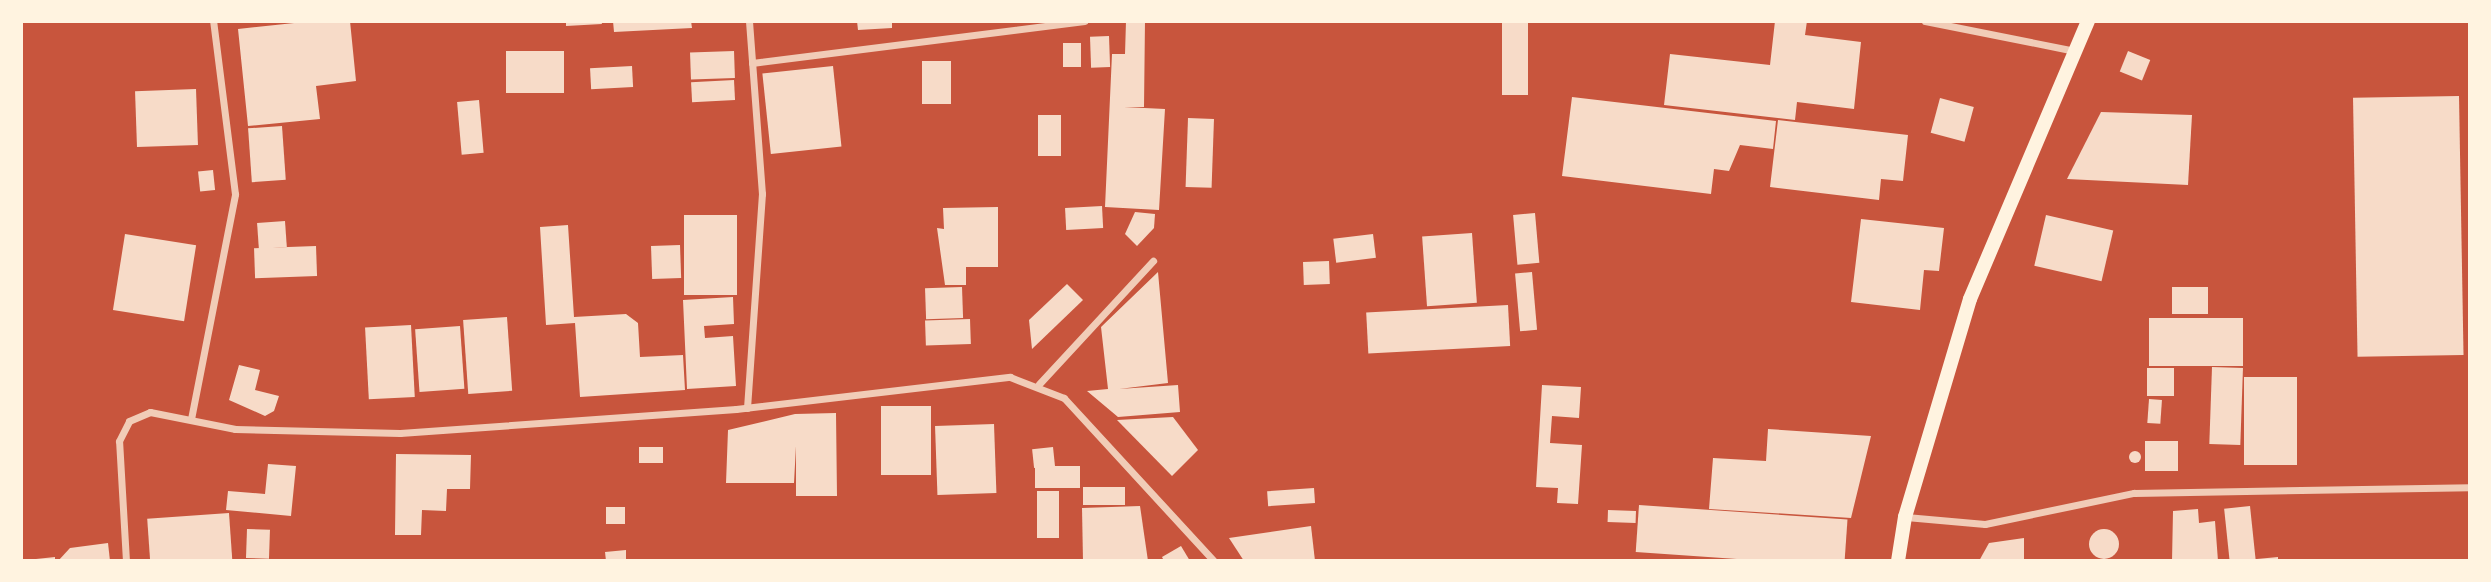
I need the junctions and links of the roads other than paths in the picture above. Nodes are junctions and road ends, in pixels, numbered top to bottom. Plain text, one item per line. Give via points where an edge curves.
1 (213, 21) edge
2 (749, 21) edge
3 (1084, 21) edge
4 (1925, 21) edge
5 (2088, 21) edge
6 (2077, 51) junction
7 (752, 63) junction
8 (1153, 261) dead end
9 (1039, 384) junction
10 (747, 408) junction
11 (191, 419) junction
12 (2470, 486) edge
13 (1905, 517) junction
14 (126, 561) edge
15 (1214, 561) edge
16 (1898, 561) edge

1 - 11 street via 235,194
2 - 7 street
3 - 7 street
4 - 6 street
5 - 6 main road
6 - 13 main road via 1970,299
7 - 10 street via 762,194
8 - 9 street
9 - 10 street via 995,378
9 - 15 street via 1093,426
10 - 11 street via 400,433 301,435
11 - 14 street via 150,412 122,430
12 - 13 street via 2134,493 1986,524
13 - 16 main road

